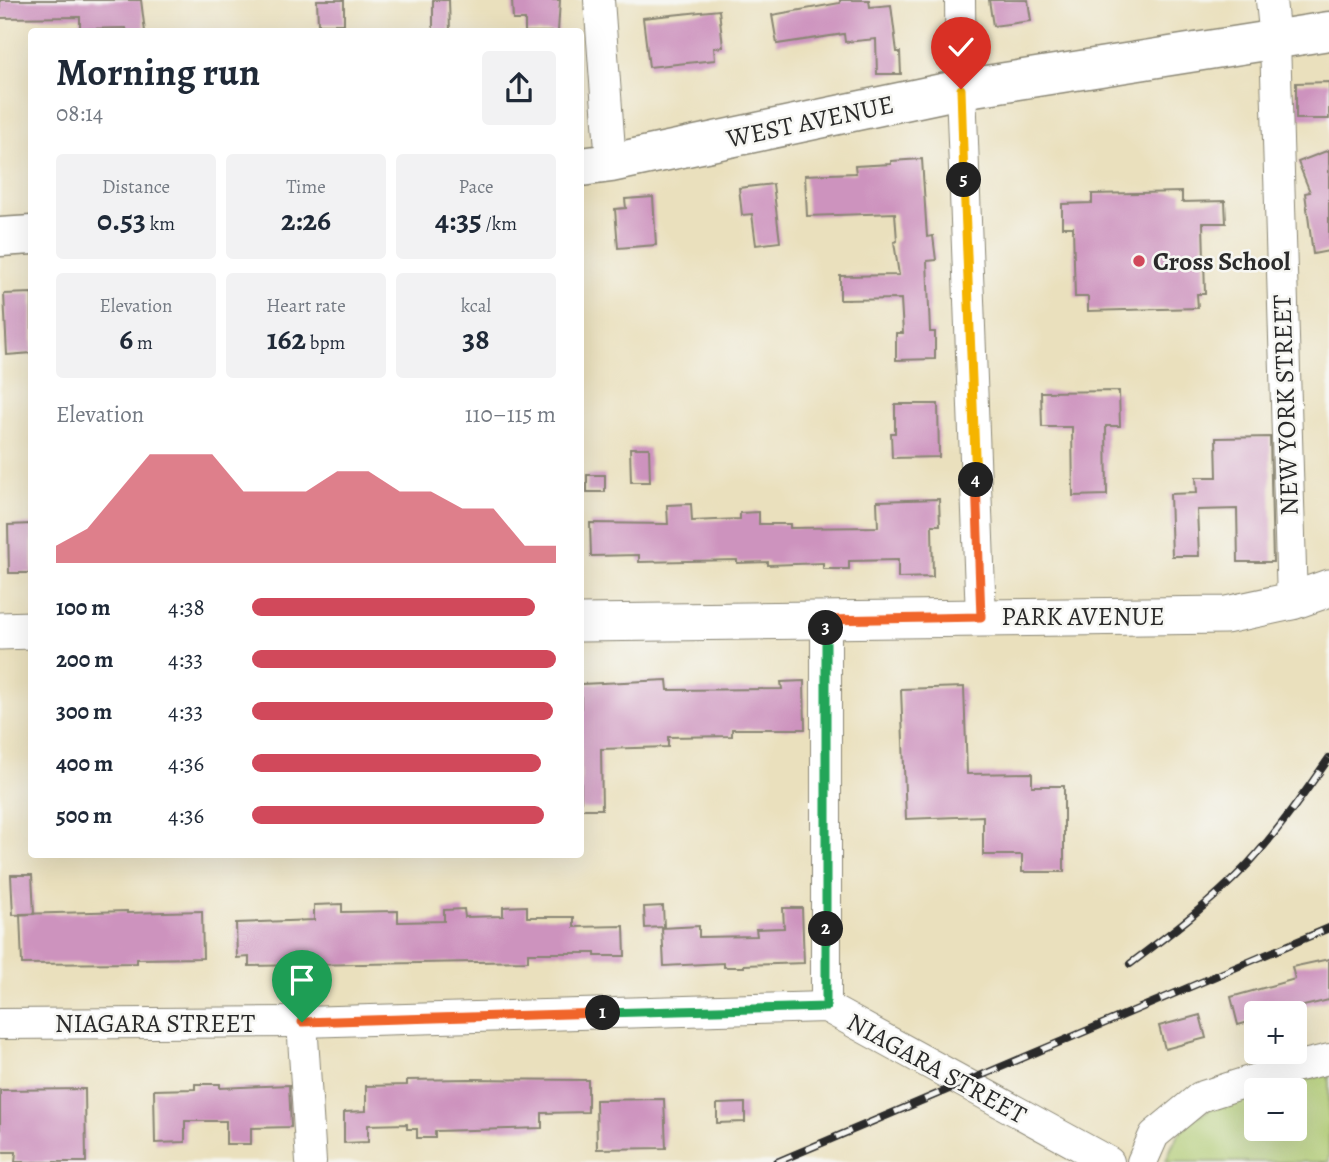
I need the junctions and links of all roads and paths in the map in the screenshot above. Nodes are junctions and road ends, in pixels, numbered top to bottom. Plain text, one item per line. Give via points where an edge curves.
1 (599, 0) edge
2 (960, 0) edge
3 (1271, 0) edge
4 (1329, 31) edge
5 (1275, 41) junction
6 (961, 89) junction
7 (596, 165) edge
8 (28, 235) edge
9 (0, 237) edge
10 (1329, 588) edge
11 (1292, 601) junction
12 (981, 617) junction
13 (826, 620) junction
14 (584, 623) edge
15 (28, 630) edge
16 (0, 631) edge
17 (826, 1007) junction
18 (302, 1022) junction
19 (0, 1024) edge
20 (1329, 1059) edge
21 (311, 1162) edge
22 (1109, 1162) edge
23 (1142, 1162) edge

1 - 7 street
2 - 6 street
3 - 5 street, NEW YORK STREET
4 - 5 highway, WEST AVENUE
5 - 6 highway, WEST AVENUE
5 - 11 street, NEW YORK STREET
6 - 7 highway, WEST AVENUE
6 - 12 street
8 - 9 highway
10 - 11 main road, PARK AVENUE
11 - 12 main road, PARK AVENUE via 1226,615
12 - 13 main road, PARK AVENUE
13 - 14 main road, PARK AVENUE
13 - 17 street
15 - 16 main road
17 - 18 street, NIAGARA STREET
17 - 22 street, NIAGARA STREET
18 - 19 street, NIAGARA STREET
18 - 21 street
20 - 23 street via 1200,1097 1154,1135

